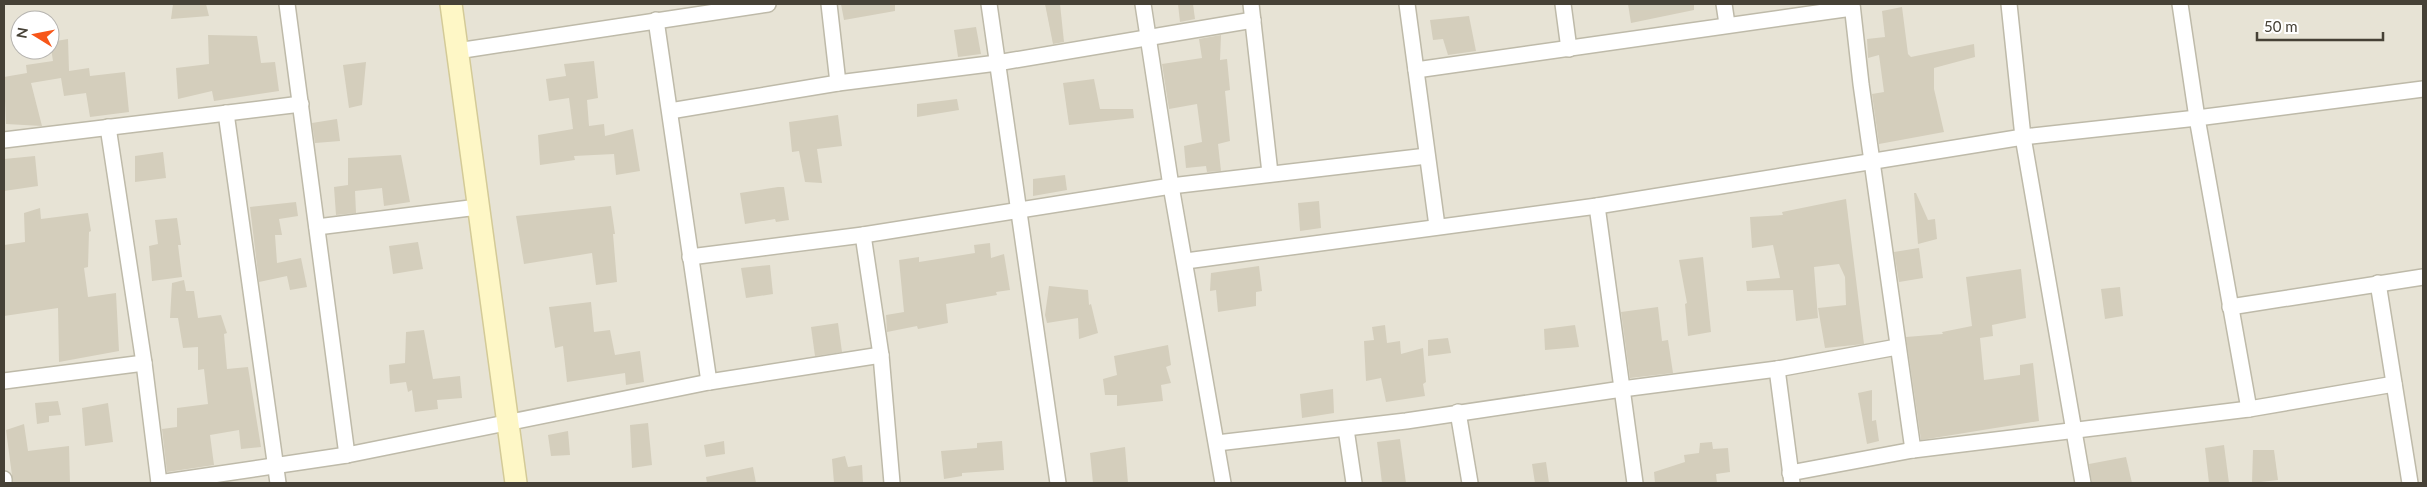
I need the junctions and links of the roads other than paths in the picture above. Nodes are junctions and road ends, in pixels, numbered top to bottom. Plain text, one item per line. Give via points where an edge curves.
1 (287, 4) edge
2 (450, 4) edge
3 (768, 4) edge
4 (829, 4) edge
5 (989, 4) edge
6 (1143, 4) edge
7 (1250, 4) edge
8 (1407, 4) edge
9 (1563, 4) edge
10 (1724, 4) edge
11 (2009, 4) edge
12 (2180, 4) edge
13 (1852, 6) edge
14 (656, 20) junction
15 (1253, 20) junction
16 (1727, 24) junction
17 (1147, 39) junction
18 (1569, 49) junction
19 (457, 50) junction
20 (997, 63) junction
21 (1416, 70) junction
22 (838, 83) junction
23 (2423, 89) edge
24 (301, 104) junction
25 (670, 111) junction
26 (226, 113) junction
27 (2196, 118) junction
28 (108, 126) junction
29 (2023, 137) junction
30 (4, 140) edge
31 (1428, 156) junction
32 (1872, 162) junction
33 (1270, 173) junction
34 (1171, 186) junction
35 (1597, 206) junction
36 (478, 207) junction
37 (1018, 209) junction
38 (1437, 226) junction
39 (317, 227) junction
40 (862, 235) junction
41 (690, 257) junction
42 (1186, 261) junction
43 (2423, 277) edge
44 (2378, 283) junction
45 (2230, 306) junction
46 (1897, 347) junction
47 (881, 355) junction
48 (144, 363) junction
49 (1777, 369) junction
50 (4, 381) edge
51 (709, 382) junction
52 (2394, 384) junction
53 (1622, 389) junction
54 (2249, 409) junction
55 (1458, 412) junction
56 (508, 422) junction
57 (1346, 429) junction
58 (2075, 431) junction
59 (1218, 443) junction
60 (1912, 450) junction
61 (347, 455) junction
62 (275, 466) junction
63 (1791, 478) edge
64 (4, 479) edge
65 (4, 483) edge
66 (159, 483) edge
67 (278, 483) edge
68 (516, 483) edge
69 (892, 483) edge
70 (1058, 483) edge
71 (1223, 483) edge
72 (1354, 483) edge
73 (1470, 483) edge
74 (1635, 483) edge
75 (2082, 483) edge
76 (2410, 483) edge

1 - 24 street
2 - 19 street
3 - 14 street
4 - 22 street
5 - 20 street
6 - 17 street
7 - 15 street
8 - 21 street
9 - 18 street
10 - 16 street
11 - 29 street
12 - 27 street
13 - 16 street
13 - 32 street
14 - 19 street
14 - 25 street
15 - 17 street
15 - 33 street
16 - 18 street
17 - 20 street
17 - 34 street
18 - 21 street
19 - 36 street
20 - 22 street
20 - 37 street
21 - 31 street
22 - 25 street
23 - 27 street
24 - 26 street
24 - 39 street
25 - 41 street
26 - 28 street
26 - 62 street
27 - 29 street
27 - 45 street
28 - 30 street
28 - 48 street
29 - 32 street
29 - 58 street
31 - 33 street
31 - 38 street
32 - 35 street
32 - 46 street
33 - 34 street
34 - 37 street
34 - 42 street
35 - 38 street
35 - 53 street
36 - 39 street
36 - 56 street
37 - 40 street
37 - 70 street
38 - 42 street
39 - 61 street
40 - 41 street
40 - 47 street
41 - 51 street
42 - 59 street
43 - 44 street
44 - 45 street
44 - 52 street
45 - 54 street
46 - 49 street
46 - 60 street
47 - 51 street
47 - 69 street
48 - 50 street
48 - 66 street
49 - 53 street
49 - 63 street
51 - 56 street
52 - 54 street
52 - 76 street
53 - 55 street
53 - 74 street
54 - 58 street
55 - 57 street
55 - 73 street
56 - 61 street
56 - 68 street
57 - 59 street
57 - 72 street
58 - 60 street
58 - 75 street
59 - 71 street
60 - 63 street
61 - 62 street
62 - 66 street
62 - 67 street
64 - 65 street

